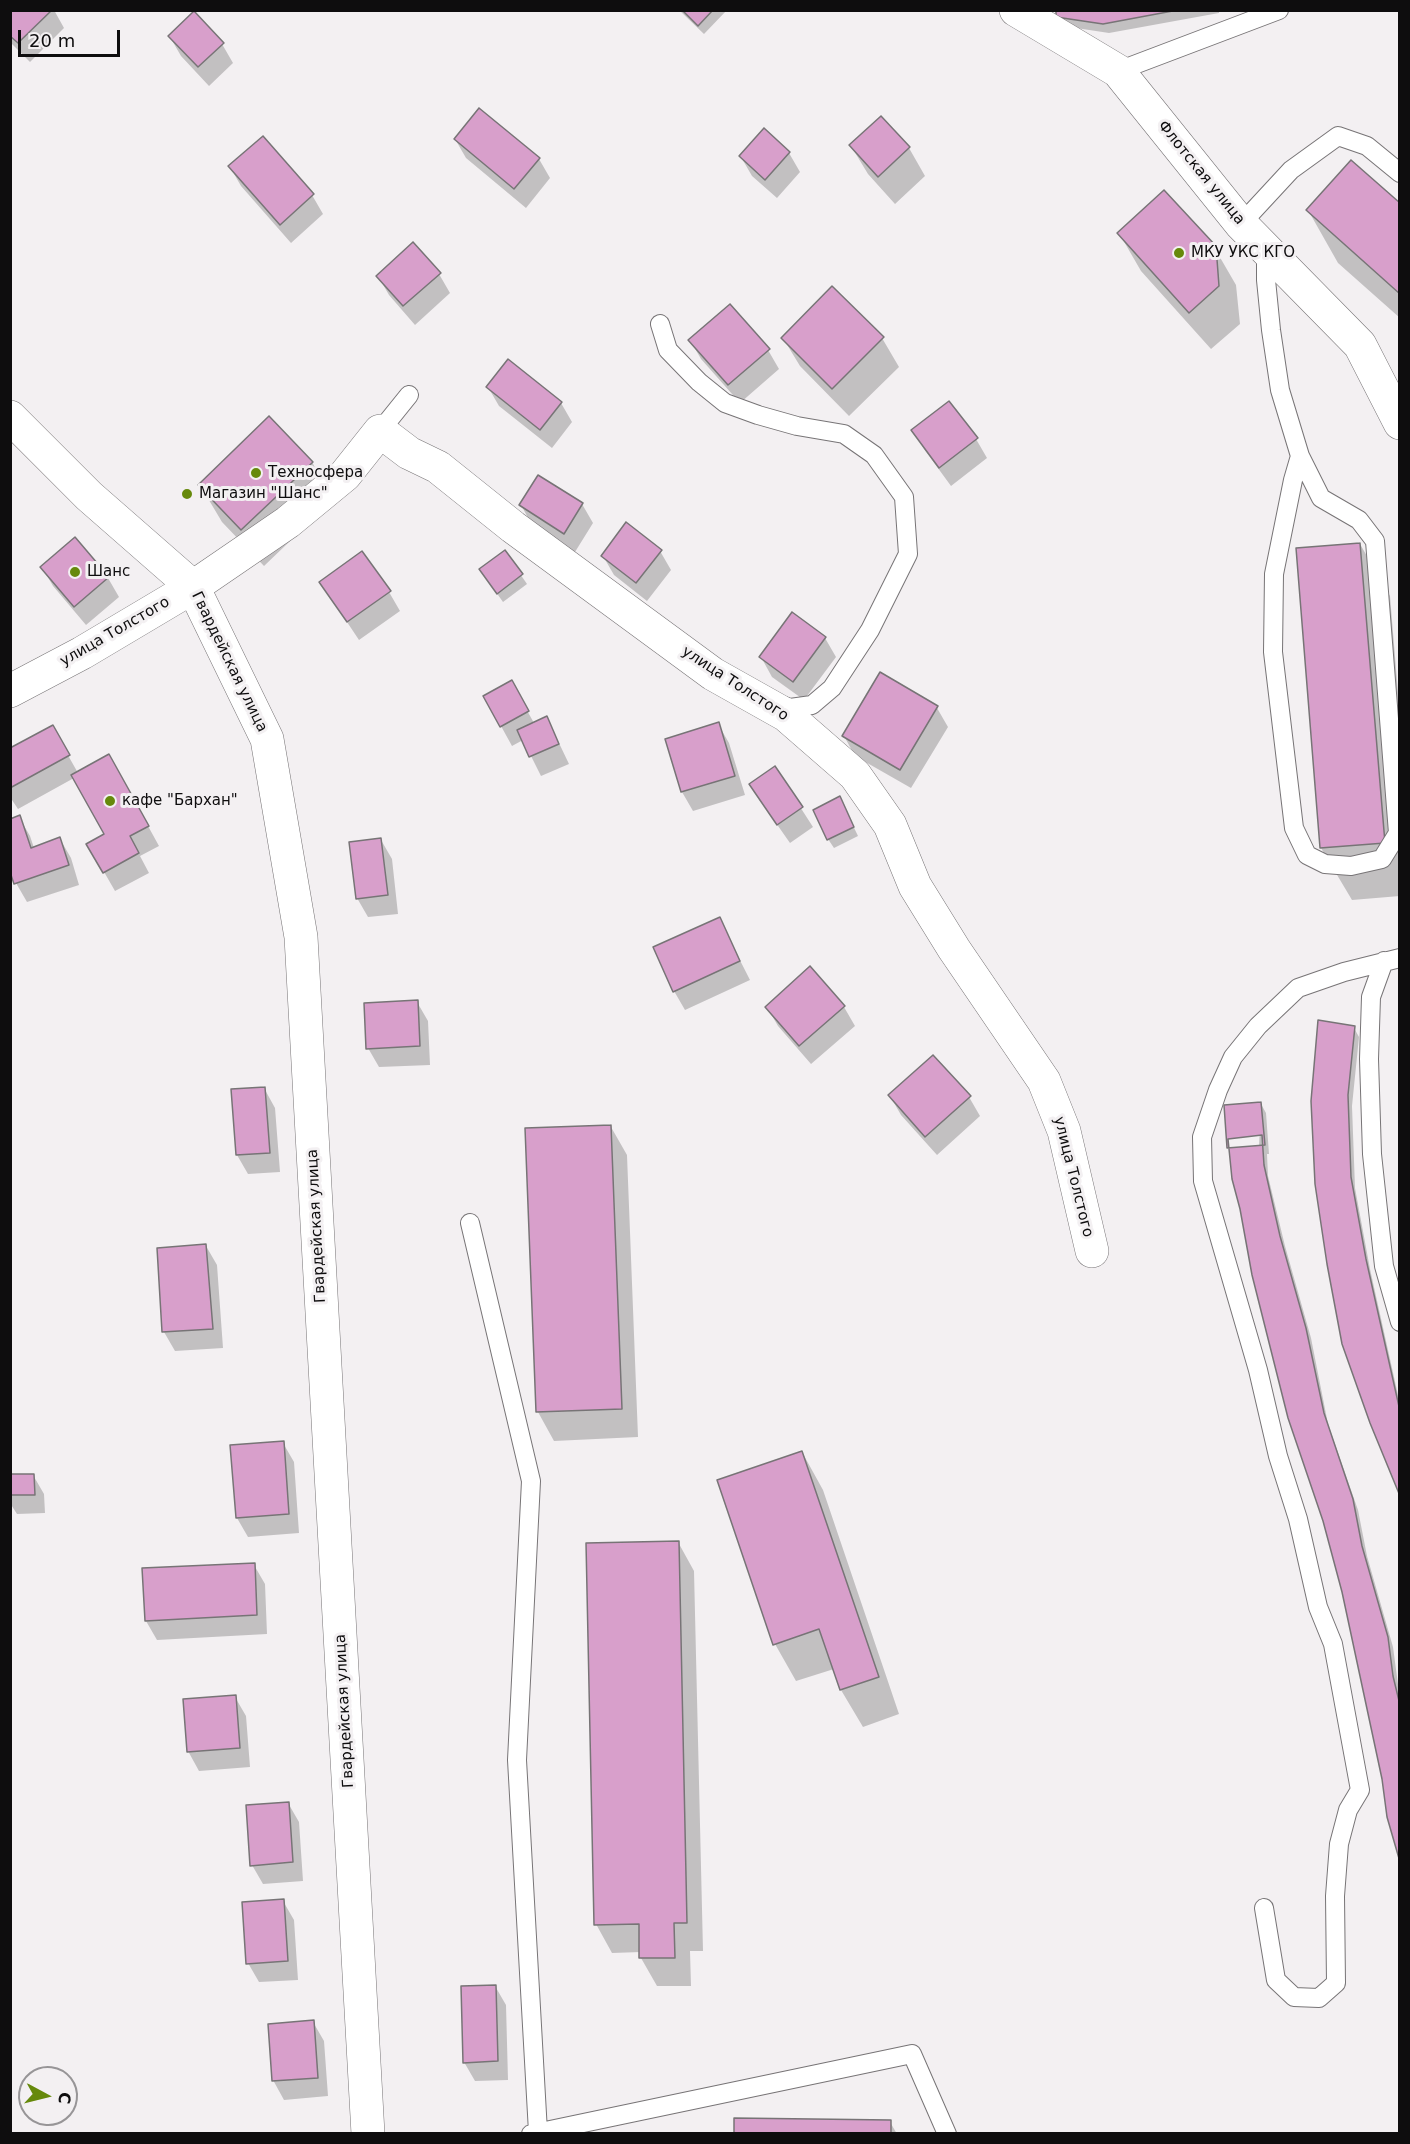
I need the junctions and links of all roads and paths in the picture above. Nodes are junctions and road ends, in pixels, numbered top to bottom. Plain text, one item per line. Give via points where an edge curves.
1 (1016, 10) edge
2 (1278, 10) edge
3 (1118, 71) junction
4 (1400, 173) edge
5 (1241, 224) junction
6 (1266, 248) junction
7 (660, 324) dead end
8 (409, 395) dead end
9 (10, 417) edge
10 (1400, 423) edge
11 (380, 431) junction
12 (1300, 456) junction
13 (193, 587) junction
14 (10, 691) edge
15 (753, 697) junction
16 (1392, 960) edge
17 (470, 1223) dead end
18 (1092, 1251) dead end
19 (1387, 1278) junction
20 (1400, 1292) edge
21 (1400, 1322) edge
22 (1264, 1908) dead end
23 (368, 2133) edge
24 (535, 2133) edge
25 (947, 2133) edge

1 - 3 street, Флотская улица
2 - 3 lane
3 - 5 street, Флотская улица
4 - 5 lane via 1367,146 1338,136 1291,170
5 - 6 street, Флотская улица
6 - 10 street, Флотская улица via 1359,345
6 - 12 lane via 1266,280 1280,390
7 - 15 lane via 668,350 725,403 797,426 844,434 874,455 904,497 908,554 870,630 832,688 812,705 790,708
8 - 11 lane
9 - 13 street, Гвардейская улица via 89,496
11 - 13 street, улица Толстого via 337,482 288,522
11 - 15 street, улица Толстого via 409,453 438,467 713,674
12 - 12 lane via 1274,574 1273,652 1294,828 1307,855 1325,864 1352,866 1382,860 1398,833 1376,541 1359,520 1321,498
13 - 14 street, улица Толстого
13 - 23 street, Гвардейская улица via 267,739 301,937
15 - 18 street, улица Толстого via 786,715 855,775 890,825 921,895 1044,1081 1064,1131
16 - 19 lane via 1371,998 1369,1059 1372,1154
16 - 22 lane via 1298,988 1258,1026 1233,1057 1202,1137 1203,1181 1249,1337 1318,1607 1333,1644 1360,1790 1348,1810 1340,1844 1335,1896 1336,1983 1319,1998 1294,1997 1276,1980
17 - 24 lane via 531,1481 517,1761
19 - 20 lane
19 - 21 lane
24 - 25 lane via 912,2054

